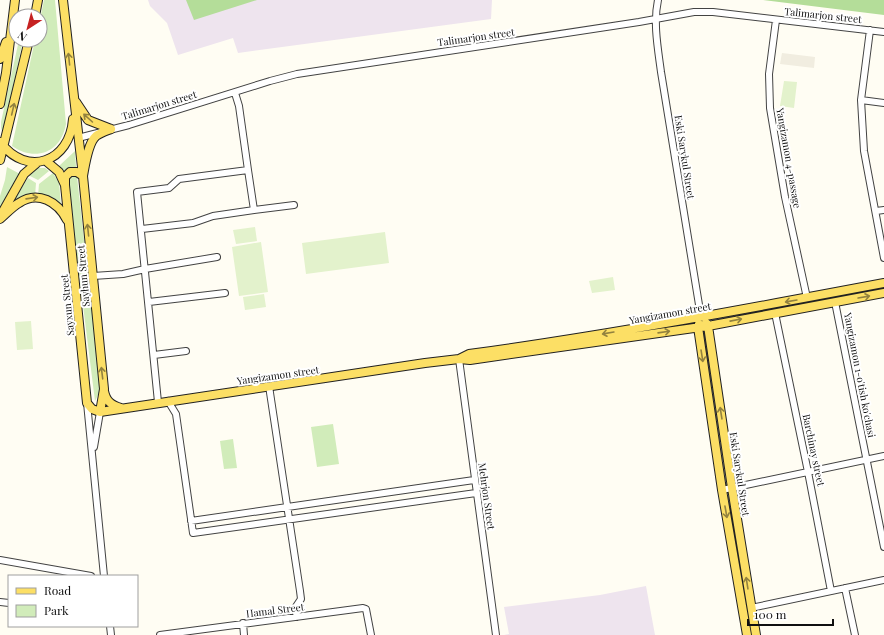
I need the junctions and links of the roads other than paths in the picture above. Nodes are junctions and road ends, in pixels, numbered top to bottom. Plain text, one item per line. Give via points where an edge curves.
1 (63, 0) edge
2 (658, 0) edge
3 (656, 19) junction
4 (776, 20) junction
5 (870, 30) junction
6 (884, 32) edge
7 (8, 36) edge
8 (9, 48) edge
9 (27, 48) edge
10 (0, 59) edge
11 (235, 92) junction
12 (74, 98) junction
13 (861, 100) junction
14 (884, 103) edge
15 (0, 104) edge
16 (111, 129) junction
17 (78, 138) junction
18 (2, 144) edge
19 (65, 146) junction
20 (0, 160) edge
21 (42, 162) junction
22 (248, 170) junction
23 (83, 176) junction
24 (65, 185) junction
25 (294, 205) dead end
26 (254, 210) junction
27 (884, 210) edge
28 (876, 211) junction
29 (0, 218) edge
30 (70, 227) junction
31 (142, 229) junction
32 (217, 257) dead end
33 (884, 258) edge
34 (145, 269) junction
35 (93, 276) junction
36 (884, 283) edge
37 (884, 293) edge
38 (225, 294) dead end
39 (807, 298) junction
40 (149, 302) junction
41 (835, 302) junction
42 (775, 313) junction
43 (701, 317) junction
44 (708, 326) junction
45 (698, 327) junction
46 (186, 351) dead end
47 (154, 355) junction
48 (459, 359) junction
49 (269, 386) junction
50 (104, 389) junction
51 (168, 401) junction
52 (158, 402) junction
53 (86, 403) junction
54 (126, 408) junction
55 (100, 412) junction
56 (92, 454) junction
57 (884, 456) edge
58 (866, 460) junction
59 (808, 472) junction
60 (474, 480) junction
61 (732, 488) junction
62 (722, 490) junction
63 (476, 493) junction
64 (287, 508) junction
65 (289, 520) junction
66 (191, 521) junction
67 (884, 546) edge
68 (0, 560) edge
69 (85, 575) edge
70 (104, 575) edge
71 (884, 580) edge
72 (845, 588) junction
73 (831, 591) junction
74 (751, 608) junction
75 (296, 617) junction
76 (243, 623) junction
77 (160, 635) edge
78 (244, 635) edge
79 (371, 635) edge
80 (496, 635) edge
81 (747, 635) edge
82 (756, 635) edge
83 (855, 635) edge

12 -> 1 main road
2 - 3 street, Eski Sarykul Street
3 - 4 street, Talimarjon street via 703,12
3 - 11 street, Talimarjon street via 307,72
3 - 43 street, Eski Sarykul Street via 661,72
4 - 5 street, Talimarjon street
4 - 39 street, Yangizamon 4-passage via 769,74 770,108 785,197
5 - 6 street, Talimarjon street
5 - 13 street
7 - 10 main road
8 - 15 main road
18 -> 9 main road
11 - 16 street, Talimarjon street
11 - 22 street
16 -> 12 main road via 88,120
12 - 17 main road
12 - 19 main road via 72,130
13 - 14 street
13 - 28 street via 864,151
16 - 17 street, Talimarjon street
16 - 23 main road via 92,140
17 - 19 main road
17 - 23 main road, Sayhun Street
18 - 20 main road
18 - 21 main road via 19,158
19 - 21 main road via 56,155
21 - 24 main road, Sayxun Street via 59,172
21 - 29 main road via 24,174
22 - 26 street
22 - 31 street via 179,179 169,188 138,192
23 - 24 main road via 77,172 70,172 66,176
35 -> 23 main road, Sayhun Street
24 - 30 main road, Sayxun Street
25 - 26 street
26 - 31 street via 214,216 193,223
27 - 28 street
28 - 33 street
29 -> 30 main road via 19,202 36,197 46,199 57,206
30 - 53 main road, Sayxun Street
31 - 34 street
32 - 34 street
34 - 35 street via 123,274
34 - 40 street
50 -> 35 main road, Sayhun Street
36 - 39 main road, Yangizamon street
41 -> 37 main road, Yangizamon street
38 - 40 street
39 -> 43 main road, Yangizamon street
40 - 47 street
41 - 42 main road, Yangizamon street
41 - 58 street, Yangizamon 1-o'tish ko'chasi
44 -> 42 main road, Yangizamon street
42 - 59 street, Barchinay street
43 - 44 main road, Eski Sarykul Street
43 - 45 main road, Eski Sarykul Street
43 -> 48 main road, Yangizamon street via 552,343 469,354
44 - 45 main road, Yangizamon street
61 -> 44 main road, Eski Sarykul Street
48 -> 45 main road, Yangizamon street via 470,360
45 -> 62 main road, Eski Sarykul Street
46 - 47 street
47 - 52 street
48 - 49 main road, Yangizamon street
48 - 60 street, Mehrjon Street
49 - 51 main road, Yangizamon street
49 - 64 street
50 - 54 main road via 110,404
50 - 55 main road, Sayhun Street
51 - 52 main road, Yangizamon street
51 - 66 street via 176,414
52 - 54 main road, Yangizamon street
53 - 55 main road
53 - 56 street, Sayxun Street
54 - 55 main road, Yangizamon street
55 - 56 street, Sayxun Street
56 - 70 street, Sayxun Street
57 - 58 street
58 - 59 street
58 - 67 street, Yangizamon 1-o'tish ko'chasi
59 - 61 street
59 - 73 street, Barchinay street
60 - 63 street, Mehrjon Street
60 - 64 street
61 - 62 street
74 -> 61 main road, Eski Sarykul Street
62 -> 81 main road, Eski Sarykul Street
63 - 65 street
63 - 80 street, Mehrjon Street
64 - 65 street
64 - 66 street
65 - 66 street via 193,533
65 - 75 street via 301,599 296,605
68 - 69 street
71 - 72 street
72 - 73 street
72 - 83 street
73 - 74 street
74 - 82 main road, Eski Sarykul Street
75 - 76 street, Hamal Street
75 - 79 street, Hamal Street via 365,609
76 - 77 street, Hamal Street
76 - 78 street

